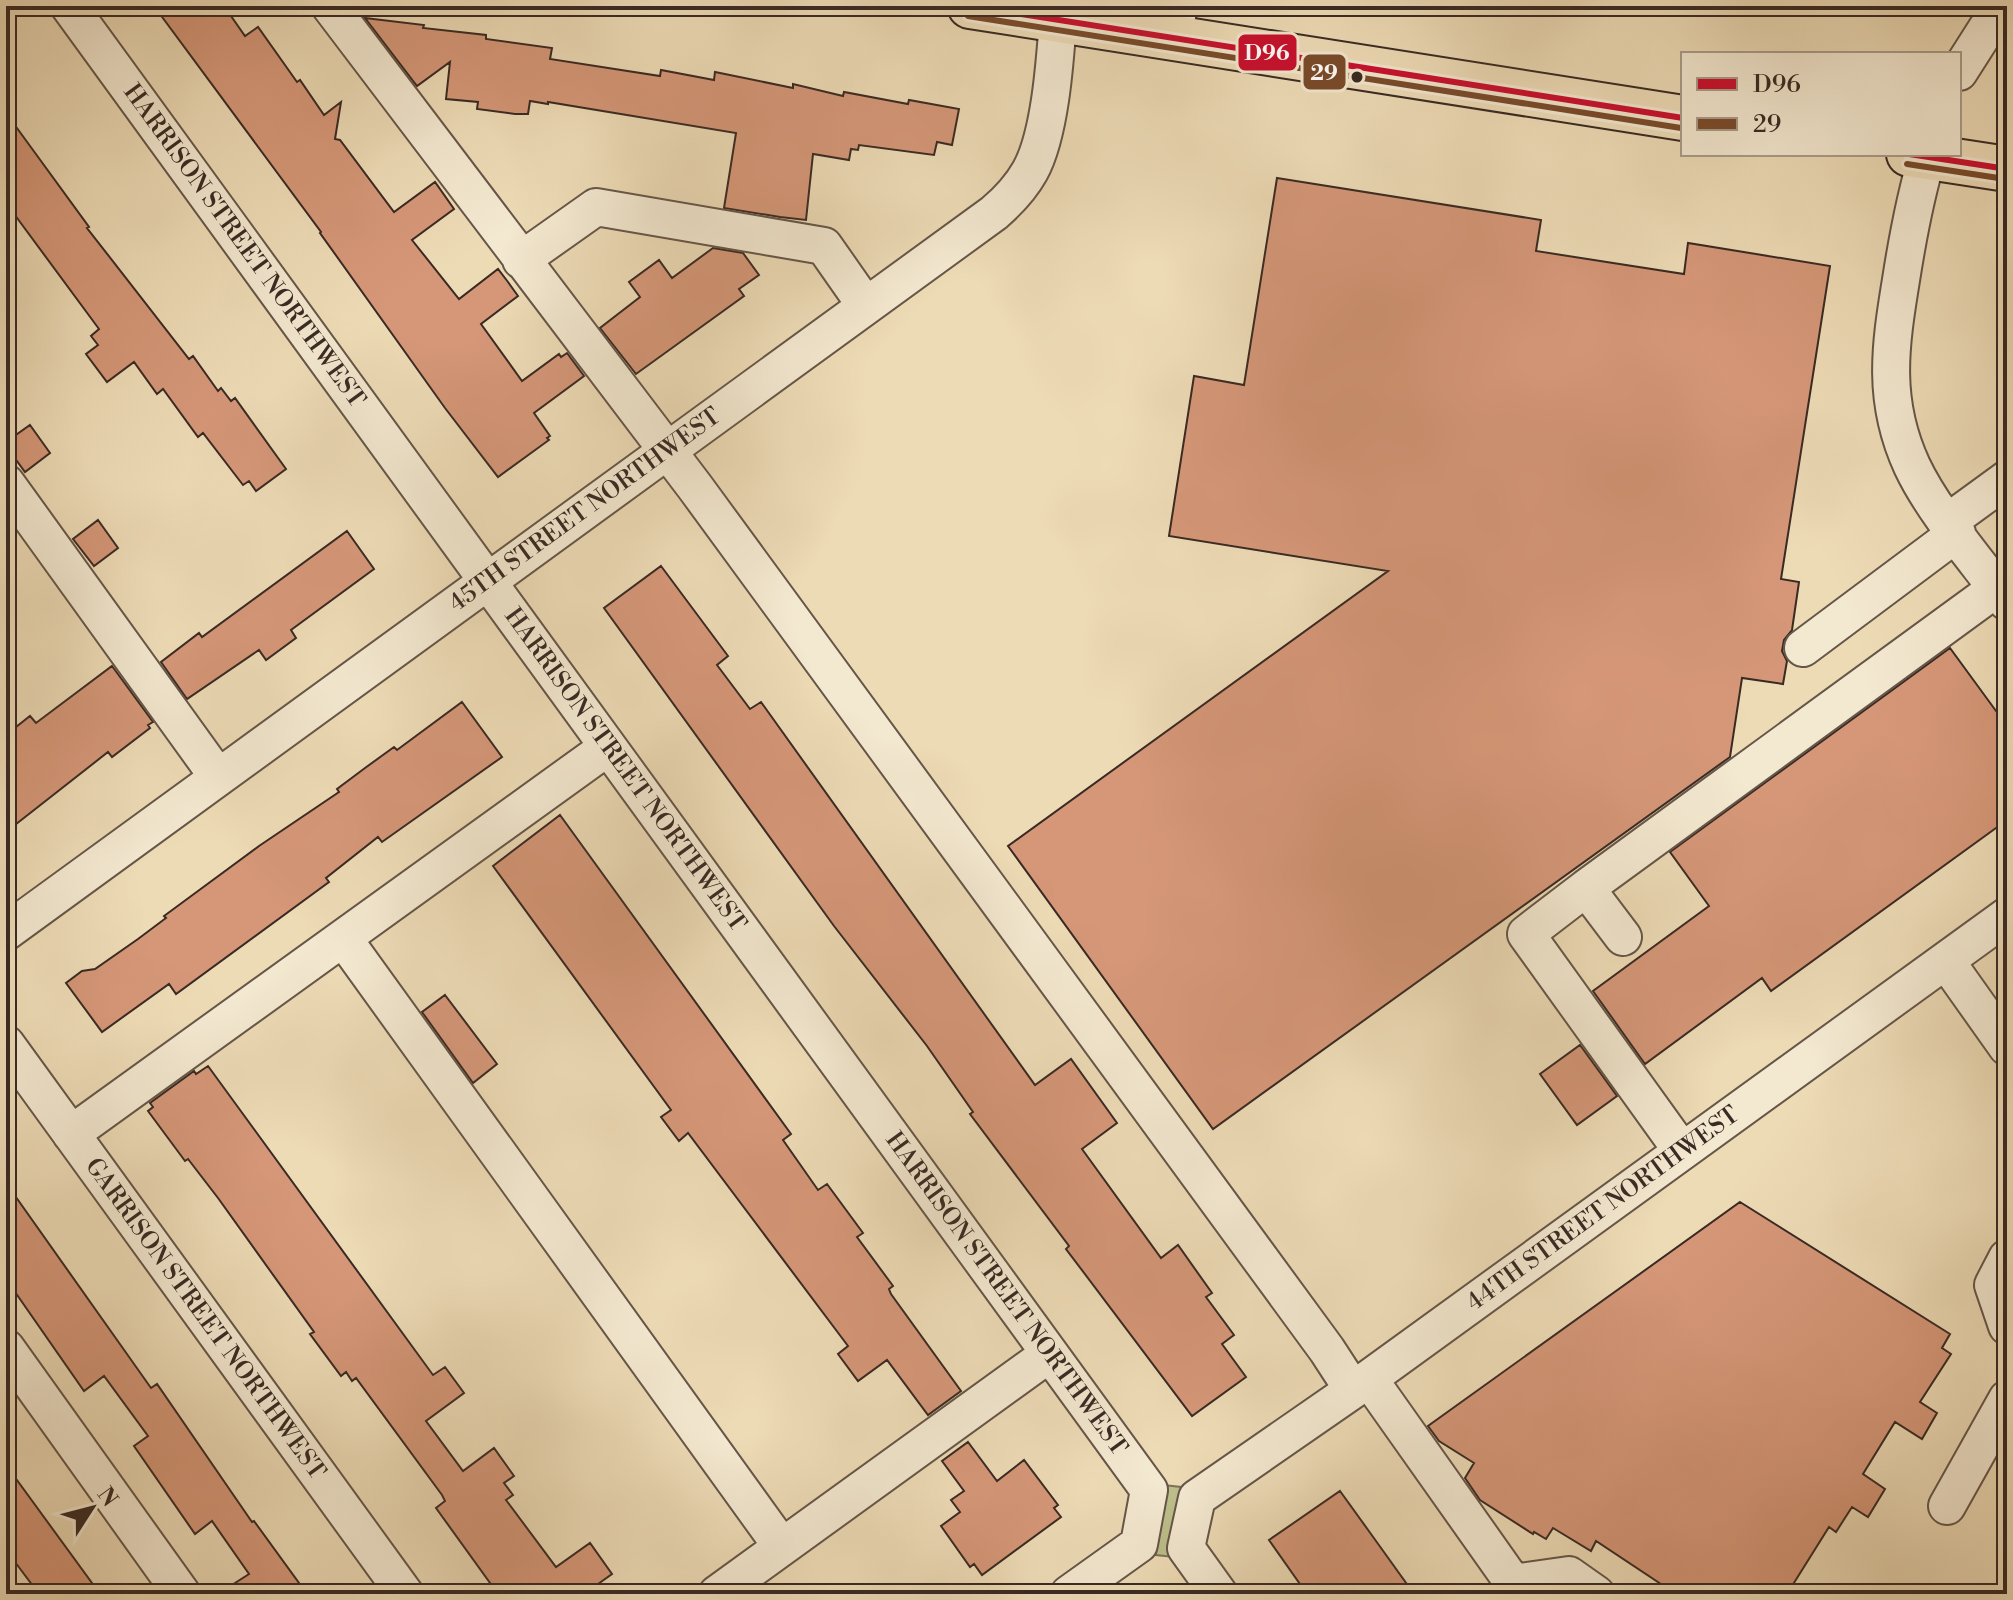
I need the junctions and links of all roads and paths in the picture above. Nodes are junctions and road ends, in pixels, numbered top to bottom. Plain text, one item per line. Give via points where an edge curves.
1 (69, 6) edge
2 (330, 6) edge
3 (970, 6) edge
4 (2001, 6) edge
5 (1058, 19) junction
6 (1176, 22) edge
7 (1961, 69) edge
8 (1681, 118) edge
9 (1922, 156) edge
10 (1928, 156) edge
11 (2007, 169) edge
12 (521, 260) junction
13 (866, 306) junction
14 (667, 450) junction
15 (2007, 479) edge
16 (6, 483) edge
17 (1952, 527) junction
18 (488, 581) junction
19 (2002, 595) edge
20 (1803, 648) dead end
21 (608, 747) junction
22 (218, 777) junction
23 (1586, 888) junction
24 (2007, 916) edge
25 (6, 932) edge
26 (1623, 937) dead end
27 (343, 938) junction
28 (1946, 961) junction
29 (6, 1044) edge
30 (2007, 1047) edge
31 (71, 1134) junction
32 (1682, 1151) junction
33 (2007, 1258) edge
34 (2007, 1326) edge
35 (6, 1348) edge
36 (1049, 1354) junction
37 (1361, 1384) junction
38 (2007, 1399) edge
39 (1947, 1506) dead end
40 (782, 1547) junction
41 (1517, 1588) edge
42 (182, 1594) edge
43 (405, 1594) edge
44 (717, 1594) edge
45 (1069, 1594) edge
46 (1219, 1594) edge
47 (1596, 1594) edge

1 - 18 street, HARRISON STREET NORTHWEST
2 - 12 street
3 - 5 main road
4 - 7 street
5 - 6 main road
5 - 13 street, 45TH STREET NORTHWEST via 1053,83 1038,155 1025,179 994,213
6 - 8 main road via 1284,53
9 - 17 street via 1889,364 1900,436 1924,489
10 - 11 main road
12 - 13 street via 596,207 824,246
12 - 14 street
13 - 14 street, 45TH STREET NORTHWEST
14 - 18 street, 45TH STREET NORTHWEST
14 - 37 street via 1327,1350
15 - 17 street
16 - 22 street
17 - 19 street
17 - 20 street
18 - 21 street, HARRISON STREET NORTHWEST
18 - 22 street, 45TH STREET NORTHWEST
19 - 23 street
21 - 27 street
21 - 36 street, HARRISON STREET NORTHWEST
22 - 25 street, 45TH STREET NORTHWEST
23 - 26 street
23 - 32 street via 1526,934
24 - 28 street, 44TH STREET NORTHWEST
27 - 31 street
27 - 40 street
28 - 30 street
28 - 32 street, 44TH STREET NORTHWEST
29 - 31 street, GARRISON STREET NORTHWEST
31 - 43 street, GARRISON STREET NORTHWEST
32 - 37 street, 44TH STREET NORTHWEST
33 - 34 street via 1993,1285
35 - 42 street
36 - 40 street
36 - 45 street, HARRISON STREET NORTHWEST via 1149,1490 1139,1544
37 - 41 street
37 - 46 street, 44TH STREET NORTHWEST via 1197,1498 1186,1548
38 - 39 street
40 - 44 street
41 - 47 street via 1569,1575

